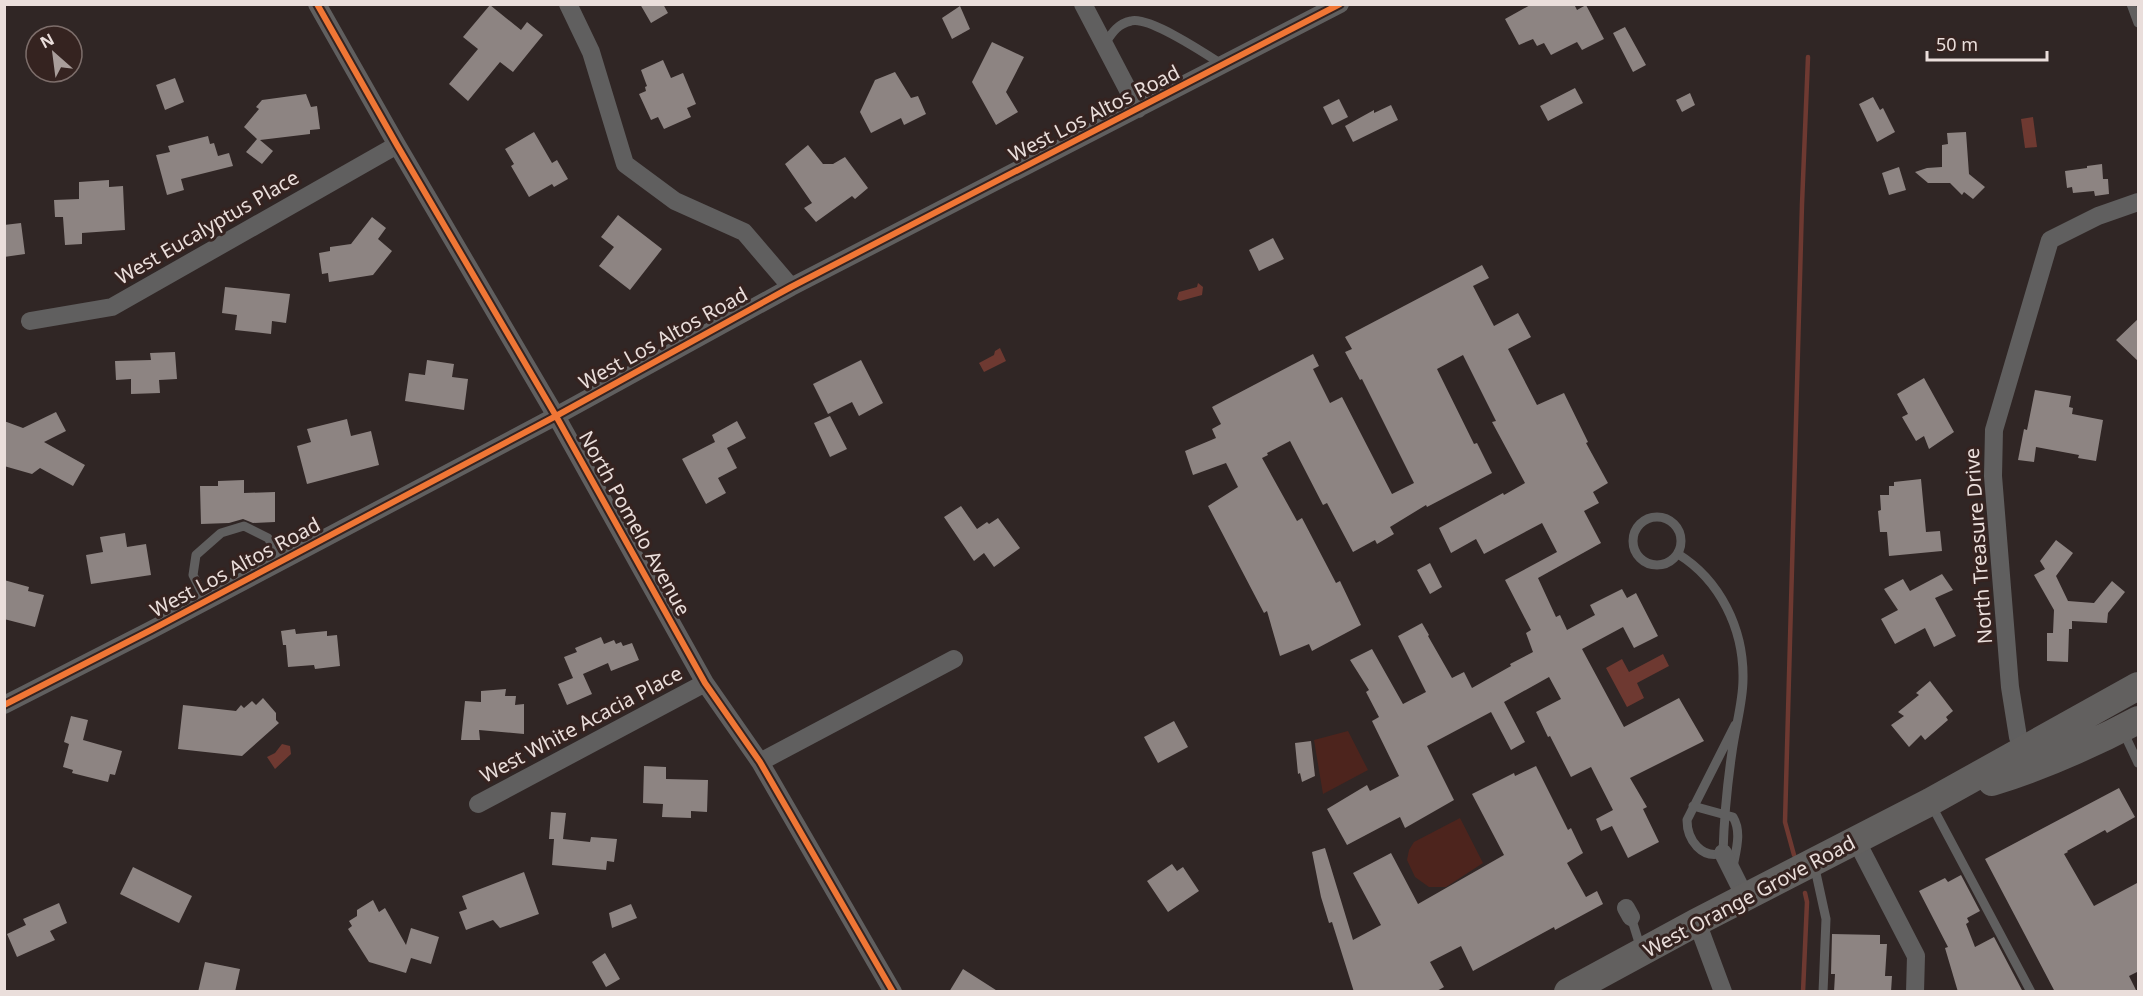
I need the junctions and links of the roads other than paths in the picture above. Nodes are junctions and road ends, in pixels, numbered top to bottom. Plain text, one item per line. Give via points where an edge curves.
1 (316, 4) edge
2 (568, 4) edge
3 (1083, 4) edge
4 (1340, 4) edge
5 (2131, 4) edge
6 (2139, 23) edge
7 (1104, 45) junction
8 (1223, 65) junction
9 (1138, 109) junction
10 (397, 146) junction
11 (2139, 202) edge
12 (791, 286) junction
13 (30, 321) dead end
14 (556, 416) junction
15 (1678, 554) junction
16 (282, 561) junction
17 (206, 601) junction
18 (954, 658) dead end
19 (705, 683) junction
20 (4, 705) edge
21 (2127, 708) edge
22 (1735, 725) junction
23 (2030, 759) junction
24 (760, 762) junction
25 (2139, 763) edge
26 (1930, 802) junction
27 (478, 804) dead end
28 (1693, 806) junction
29 (1725, 814) junction
30 (1856, 840) junction
31 (1723, 853) junction
32 (1814, 862) junction
33 (1732, 872) junction
34 (1745, 897) junction
35 (1628, 913) dead end
36 (1697, 922) junction
37 (1642, 951) junction
38 (893, 992) edge
39 (1568, 992) edge
40 (1723, 992) edge
41 (1823, 992) edge
42 (1915, 992) edge
43 (2031, 992) edge

1 - 10 street, North Pomelo Avenue
2 - 12 street via 591,51 625,164 675,201 744,232
3 - 7 street
4 - 8 street, West Los Altos Road
5 - 6 lane
7 - 8 lane via 1116,27 1133,20 1189,42
7 - 9 street
8 - 9 street, West Los Altos Road
9 - 12 street, West Los Altos Road
10 - 13 street, West Eucalyptus Place via 112,307
10 - 14 street, North Pomelo Avenue
11 - 23 street, North Treasure Drive via 2098,216 2050,240 1994,430 1993,476 2010,687 2018,737
12 - 14 street, West Los Altos Road
14 - 16 street, West Los Altos Road
14 - 19 street, North Pomelo Avenue
15 - 15 lane via 1680,531 1669,519 1647,519 1635,530 1633,546 1649,564 1665,564
15 - 22 lane via 1692,562 1720,596 1738,636 1743,680
16 - 17 street, West Los Altos Road
16 - 17 lane via 268,538 244,526 221,532 196,555 193,575
17 - 20 street, West Los Altos Road
18 - 24 street
19 - 24 street, North Pomelo Avenue
19 - 27 street, West White Acacia Place
21 - 23 main road, West Orange Grove Road
21 - 25 lane
22 - 28 lane
22 - 29 lane
23 - 26 main road, West Orange Grove Road
24 - 38 street, North Pomelo Avenue
26 - 30 main road, West Orange Grove Road
26 - 43 lane
28 - 29 lane
28 - 31 lane via 1687,820 1692,841 1702,852
29 - 31 lane
29 - 33 lane via 1738,825
30 - 32 main road, West Orange Grove Road
30 - 42 street via 1916,956
31 - 33 street
32 - 34 main road, West Orange Grove Road
32 - 41 lane via 1826,919
33 - 34 street
34 - 36 main road, West Orange Grove Road
35 - 37 lane
36 - 37 main road, West Orange Grove Road
36 - 40 street
37 - 39 main road, West Orange Grove Road

